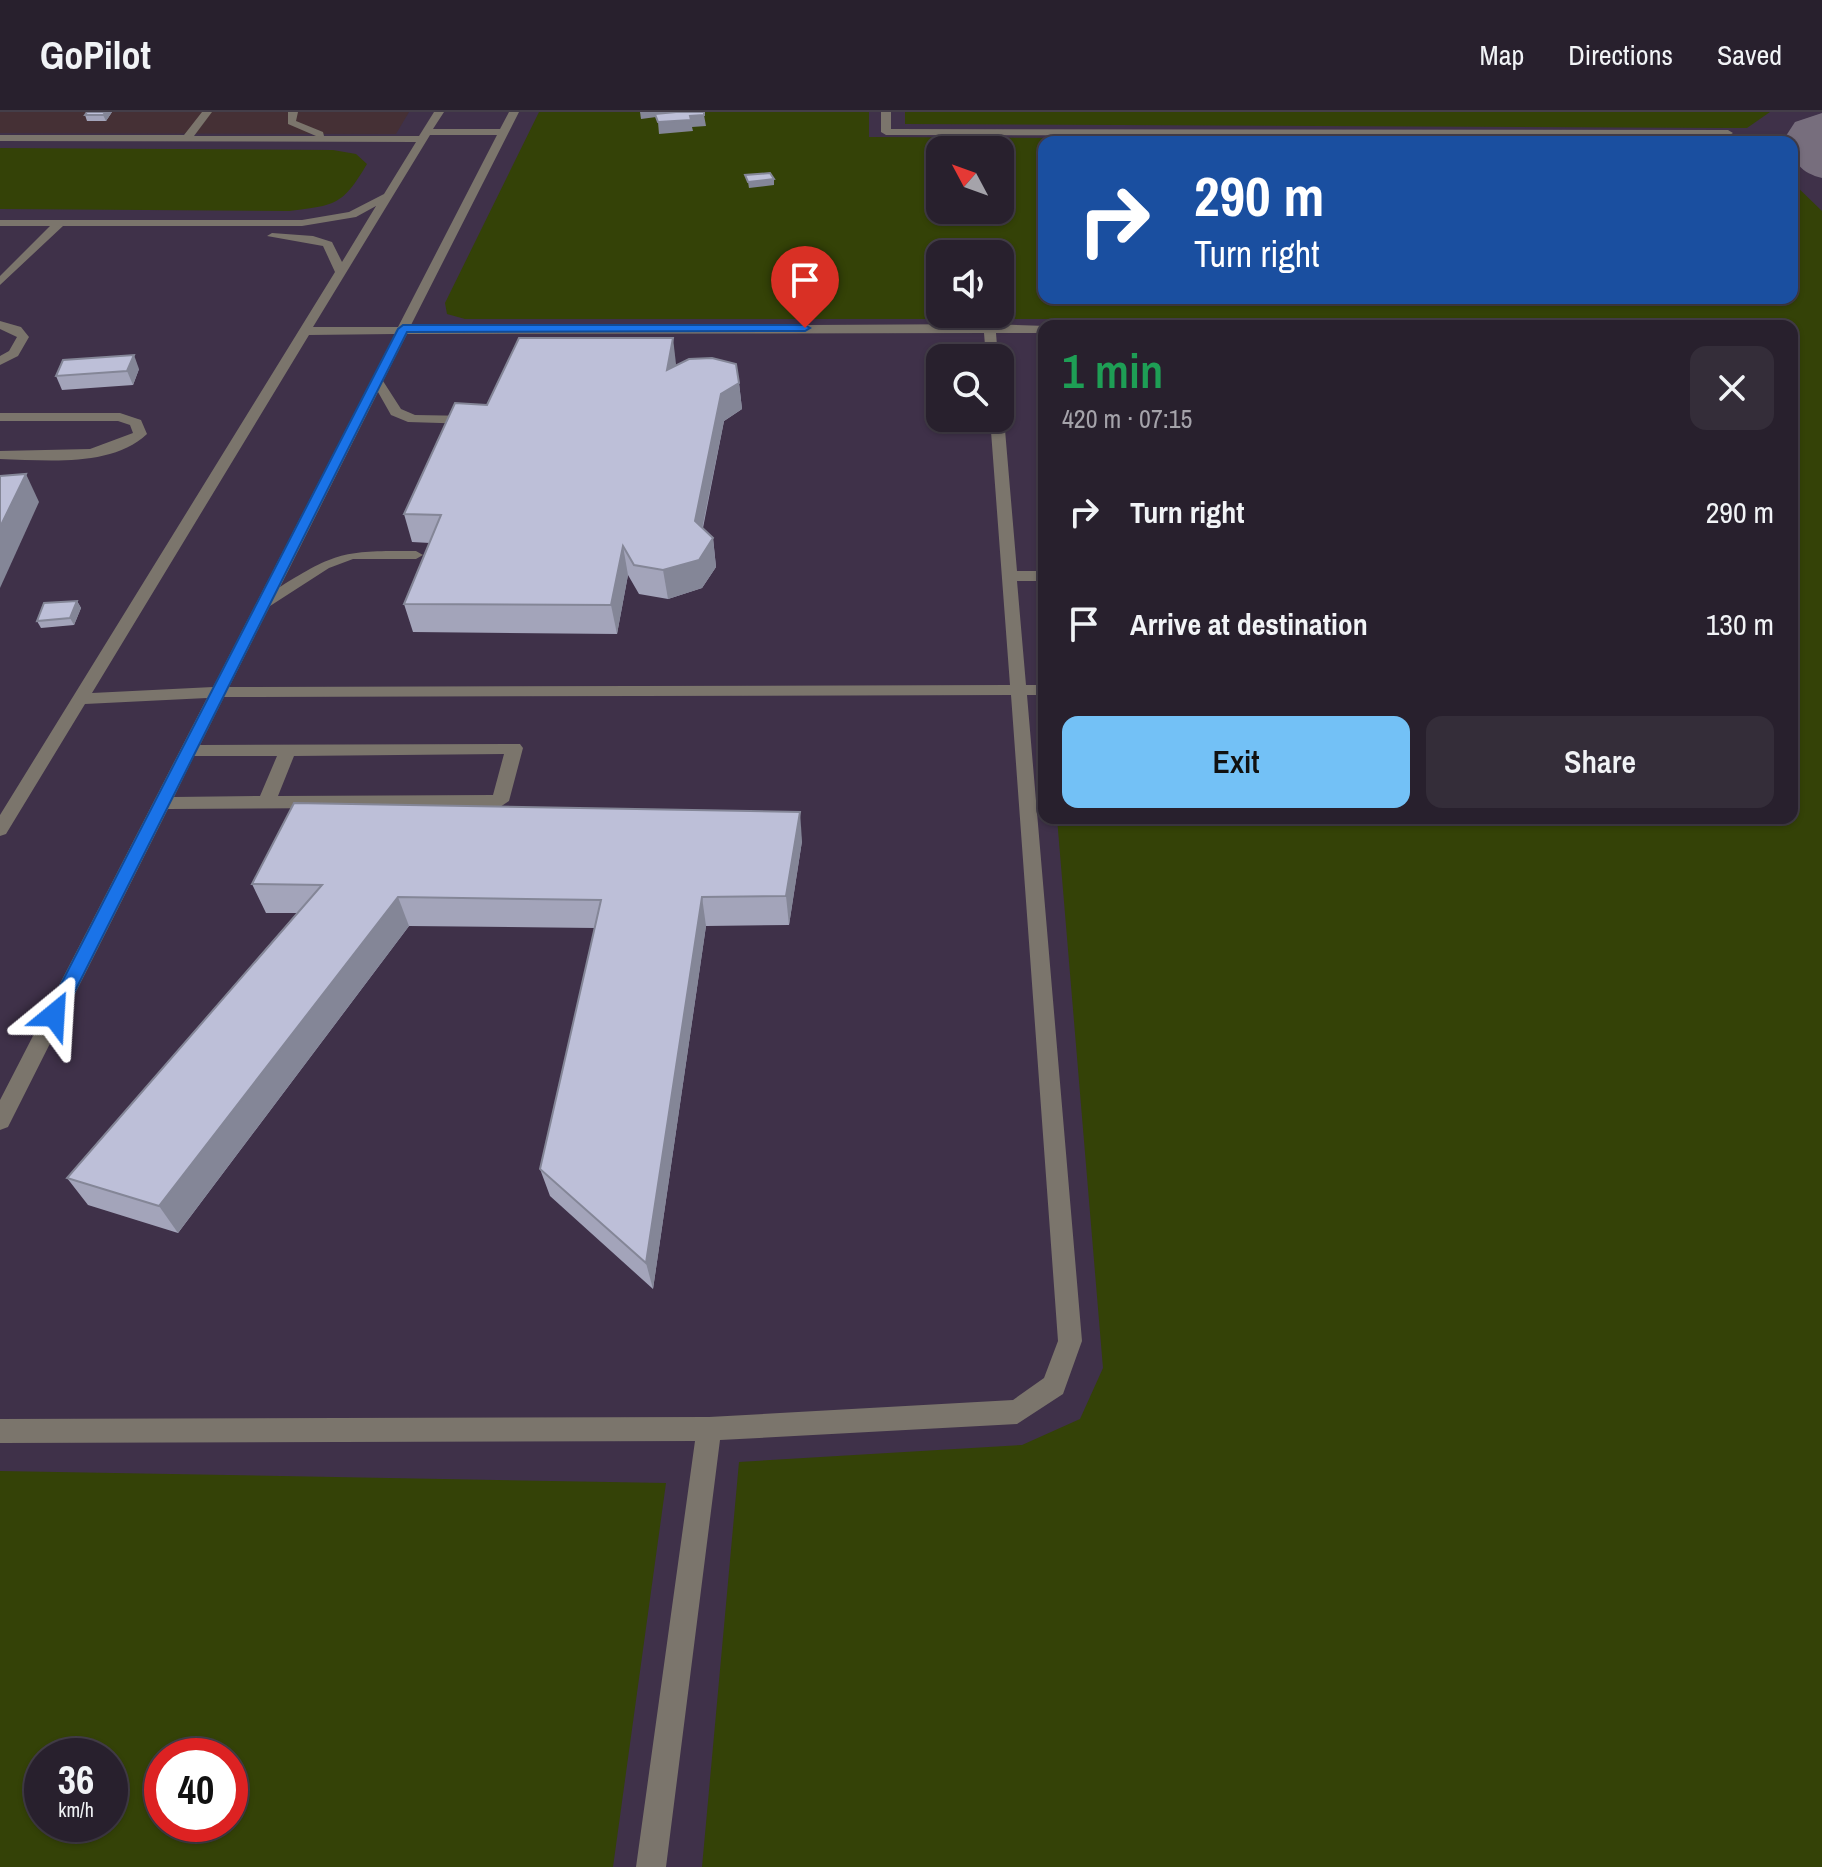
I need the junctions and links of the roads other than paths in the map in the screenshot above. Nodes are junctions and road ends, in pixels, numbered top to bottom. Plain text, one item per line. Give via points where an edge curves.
1 (207, 112) edge
2 (293, 112) edge
3 (439, 112) edge
4 (514, 112) edge
5 (886, 112) edge
6 (504, 132) junction
7 (1728, 133) dead end
8 (424, 135) junction
9 (0, 138) edge
10 (187, 138) junction
11 (336, 139) junction
12 (387, 196) junction
13 (0, 223) edge
14 (60, 223) junction
15 (0, 236) edge
16 (47, 236) junction
17 (341, 272) junction
18 (0, 282) edge
19 (0, 325) edge
20 (990, 328) junction
21 (403, 329) junction
22 (1038, 329) edge
23 (305, 331) junction
24 (991, 344) edge
25 (0, 361) edge
26 (377, 381) junction
27 (0, 417) edge
28 (489, 420) edge
29 (998, 432) edge
30 (0, 455) edge
31 (416, 555) dead end
32 (1008, 576) junction
33 (1038, 576) edge
34 (263, 604) junction
35 (1017, 690) junction
36 (1038, 690) edge
37 (218, 692) junction
38 (80, 699) junction
39 (288, 750) junction
40 (188, 751) junction
41 (162, 803) junction
42 (266, 803) junction
43 (0, 830) edge
44 (0, 1121) edge
45 (709, 1429) junction
46 (0, 1431) edge
47 (651, 1867) edge

1 - 10 street
2 - 11 street via 291,122 301,129
3 - 8 street
4 - 6 street
5 - 7 street via 886,132
6 - 8 street
6 - 21 street
8 - 11 street
8 - 12 street
9 - 10 street
10 - 11 street
12 - 14 street via 352,215 315,222
12 - 17 street
13 - 14 street
14 - 16 street
15 - 16 street
16 - 17 street via 313,239 328,244
16 - 18 street
17 - 23 street
19 - 25 street via 23,337 14,353
20 - 21 street
20 - 22 street
20 - 24 street
21 - 23 street
21 - 26 street
23 - 38 street
26 - 28 street via 396,412 413,419
26 - 34 street
27 - 30 street via 120,417 136,423 140,434 118,449 89,455
29 - 32 street
31 - 34 street via 351,555 324,565
32 - 33 street
32 - 35 street
34 - 37 street
35 - 36 street
35 - 37 street
35 - 45 street via 1070,1341 1054,1386 1017,1412
37 - 38 street
37 - 40 street
38 - 43 street
39 - 40 street
39 - 42 street
39 - 42 street via 514,748 500,801
40 - 41 street
41 - 42 street
41 - 44 street
45 - 46 street
45 - 47 street

